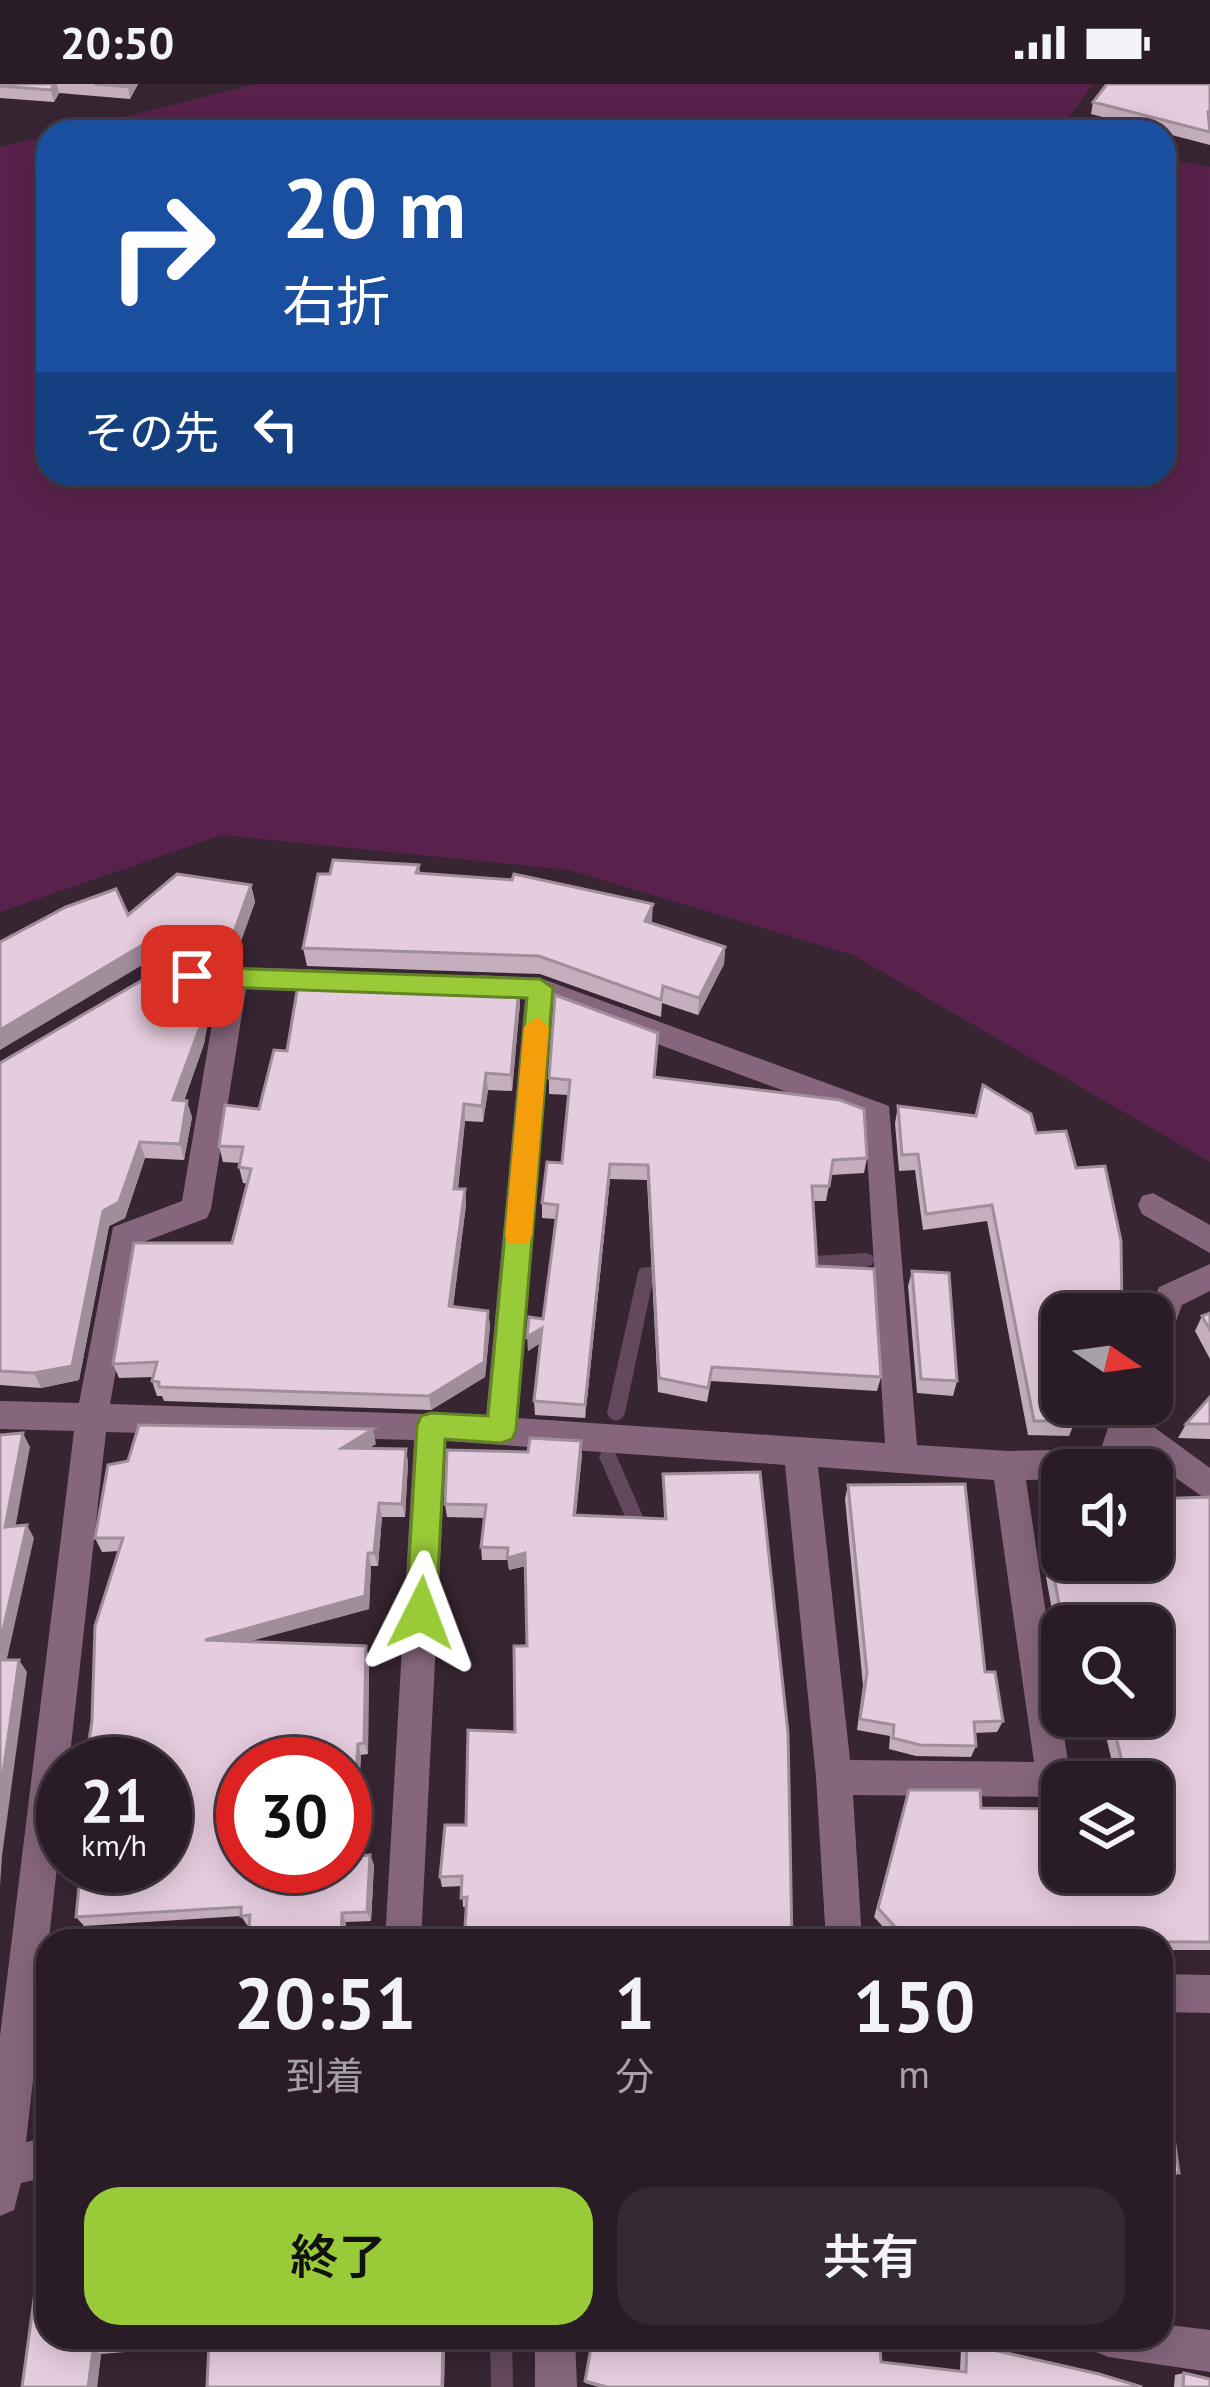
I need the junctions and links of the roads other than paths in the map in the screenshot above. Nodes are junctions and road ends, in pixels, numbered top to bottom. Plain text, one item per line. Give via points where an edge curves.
1 (234, 977) junction
2 (375, 982) edge
3 (446, 985) edge
4 (132, 987) edge
5 (540, 988) junction
6 (1153, 1205) dead end
7 (1210, 1240) edge
8 (1210, 1277) edge
9 (1173, 1295) edge
10 (0, 1415) edge
11 (92, 1417) junction
12 (1125, 1425) edge
13 (1141, 1425) edge
14 (431, 1426) junction
15 (501, 1430) junction
16 (800, 1451) junction
17 (902, 1459) junction
18 (1008, 1466) junction
19 (1210, 1486) edge
20 (834, 1777) junction
21 (404, 1929) edge
22 (843, 1929) edge
23 (1173, 1993) edge
24 (1210, 1994) edge
25 (9, 2045) edge
26 (36, 2164) edge
27 (2, 2182) edge
28 (1173, 2346) edge
29 (555, 2349) edge
30 (1210, 2351) edge
31 (556, 2387) edge

1 - 2 street
1 - 4 street via 151,976
1 - 11 street via 196,1209 124,1236
3 - 5 street
5 - 15 street
5 - 17 street via 879,1114
6 - 7 street
8 - 9 street
10 - 11 street
11 - 14 street
11 - 25 street
12 - 18 street via 1112,1463
13 - 19 street
14 - 15 street
14 - 21 street
15 - 16 street
16 - 17 street
16 - 20 street
17 - 18 street
18 - 20 street via 1054,1780
20 - 22 street
23 - 24 street
25 - 27 street
26 - 27 street
28 - 30 street
29 - 31 street

